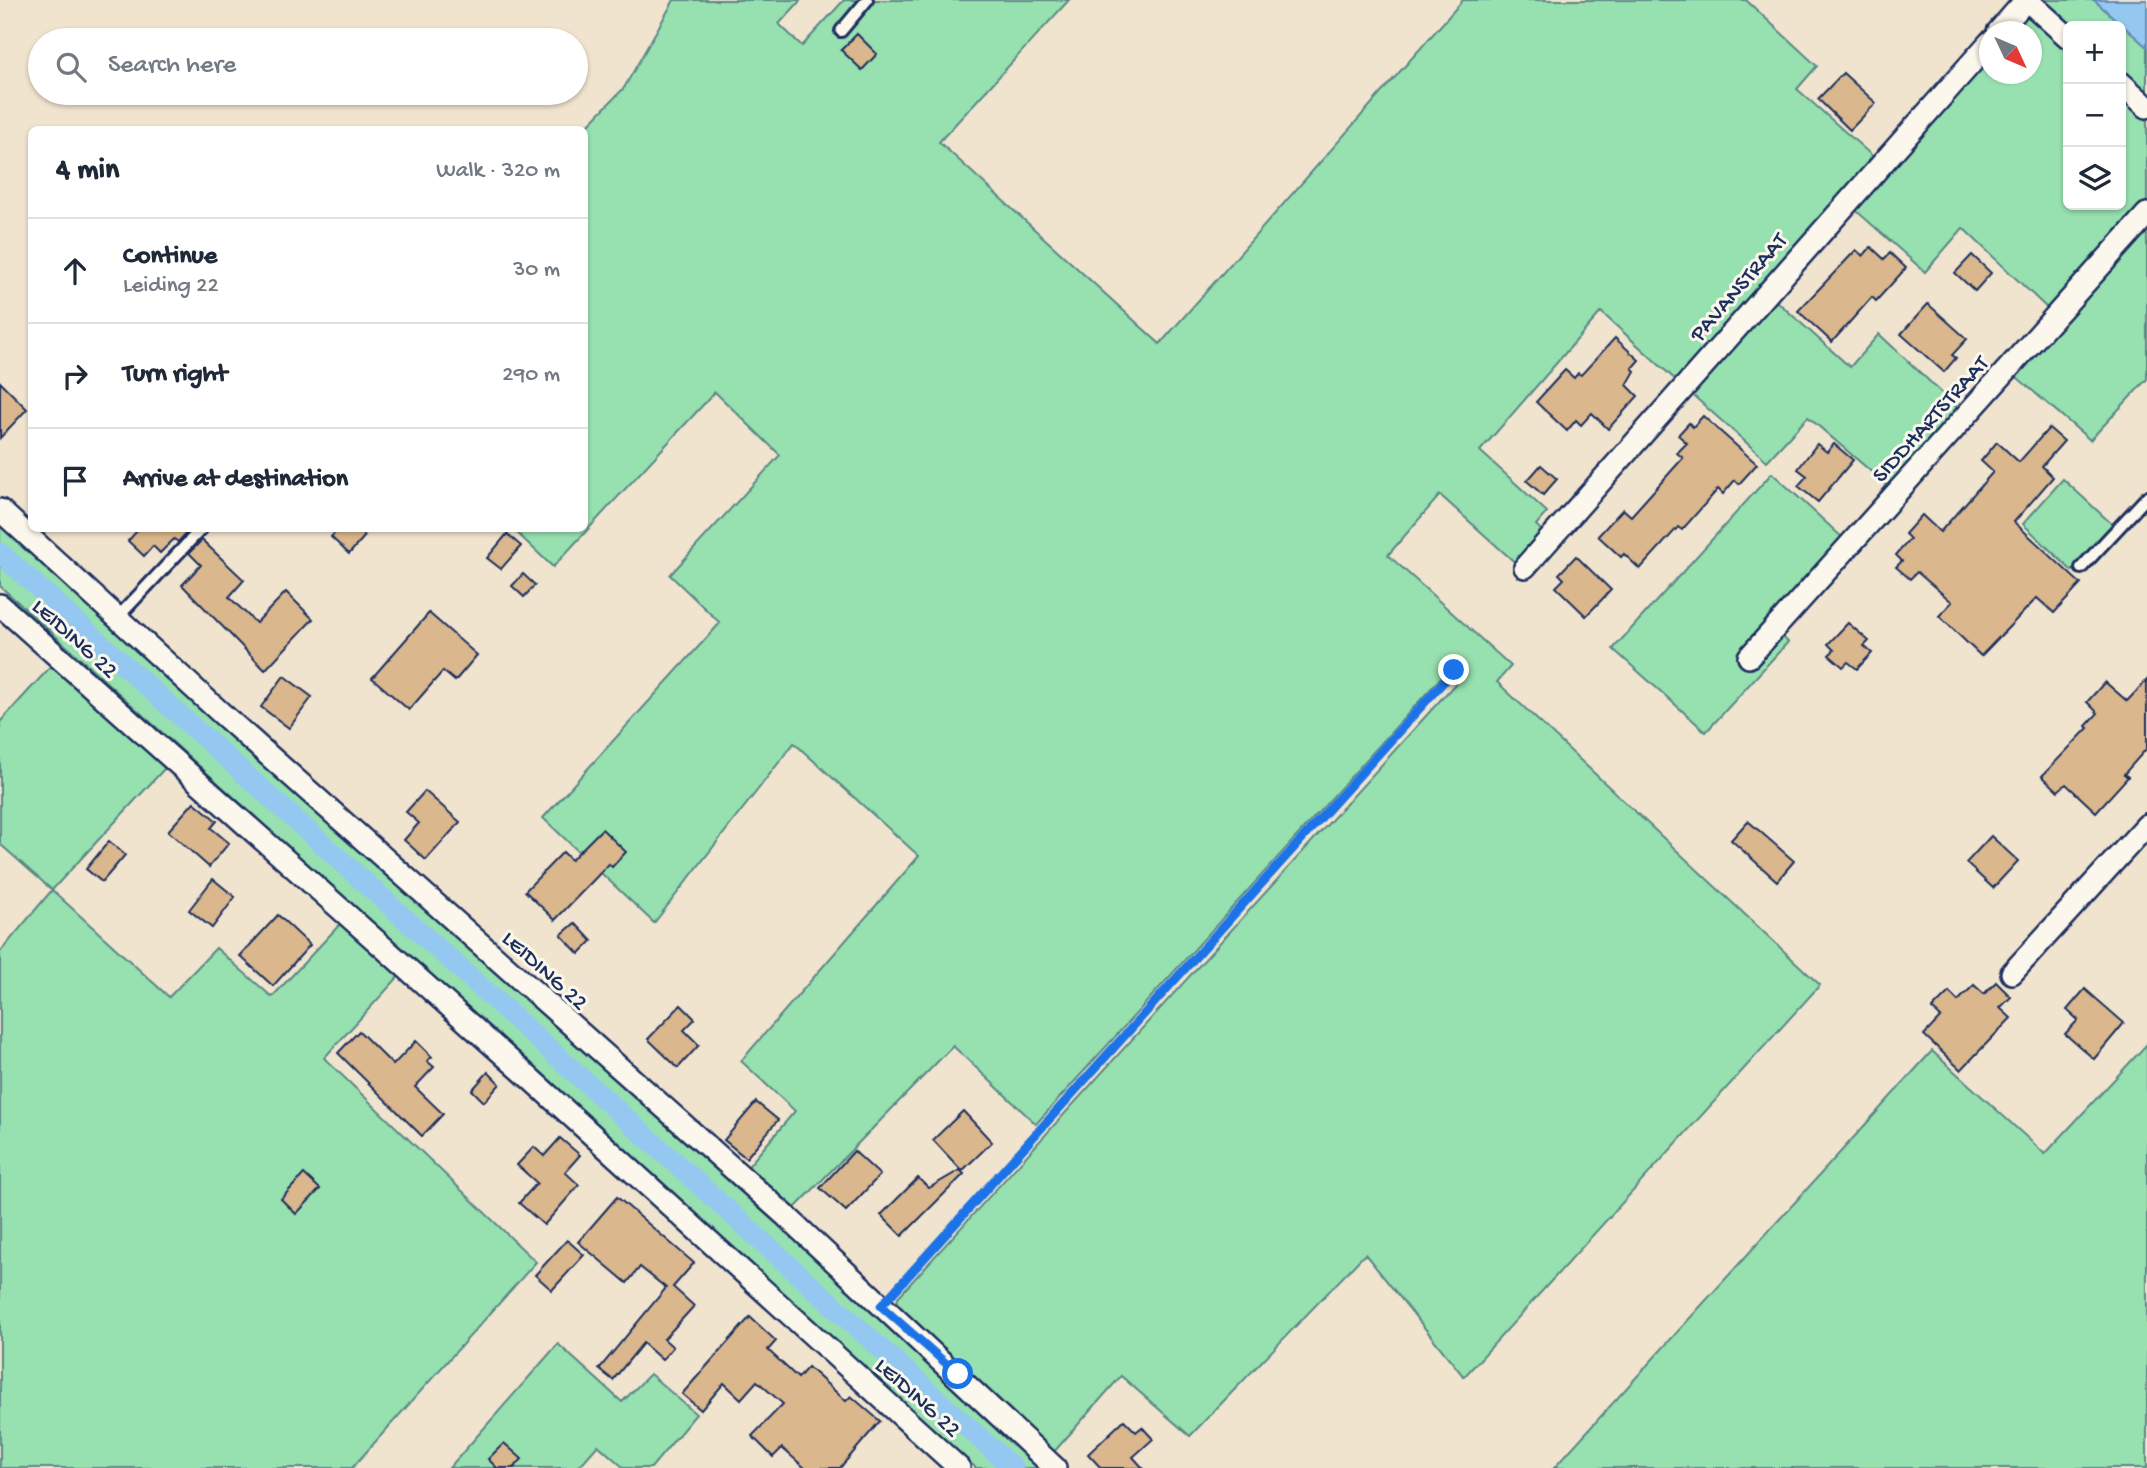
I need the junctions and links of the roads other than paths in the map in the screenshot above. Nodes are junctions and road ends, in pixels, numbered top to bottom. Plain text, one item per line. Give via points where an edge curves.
1 (867, 0) edge
2 (2027, 0) edge
3 (2008, 21) edge
4 (841, 30) dead end
5 (2063, 32) edge
6 (1979, 54) edge
7 (2122, 84) edge
8 (2147, 107) edge
9 (2147, 214) edge
10 (2147, 497) edge
11 (0, 510) edge
12 (198, 532) edge
13 (1525, 567) dead end
14 (2081, 568) dead end
15 (0, 605) edge
16 (118, 617) junction
17 (1749, 657) dead end
18 (2147, 825) edge
19 (2012, 973) dead end
20 (959, 1468) edge
21 (1055, 1468) edge

1 - 4 lane
2 - 3 street
2 - 5 street
6 - 13 street, PAVANSTRAAT
7 - 8 street
9 - 17 street, SIDDHARTSTRAAT
10 - 14 lane
11 - 16 street, LEIDING 22
12 - 16 lane
15 - 20 street, LEIDING 22
16 - 21 street, LEIDING 22 via 786,1216
18 - 19 street

